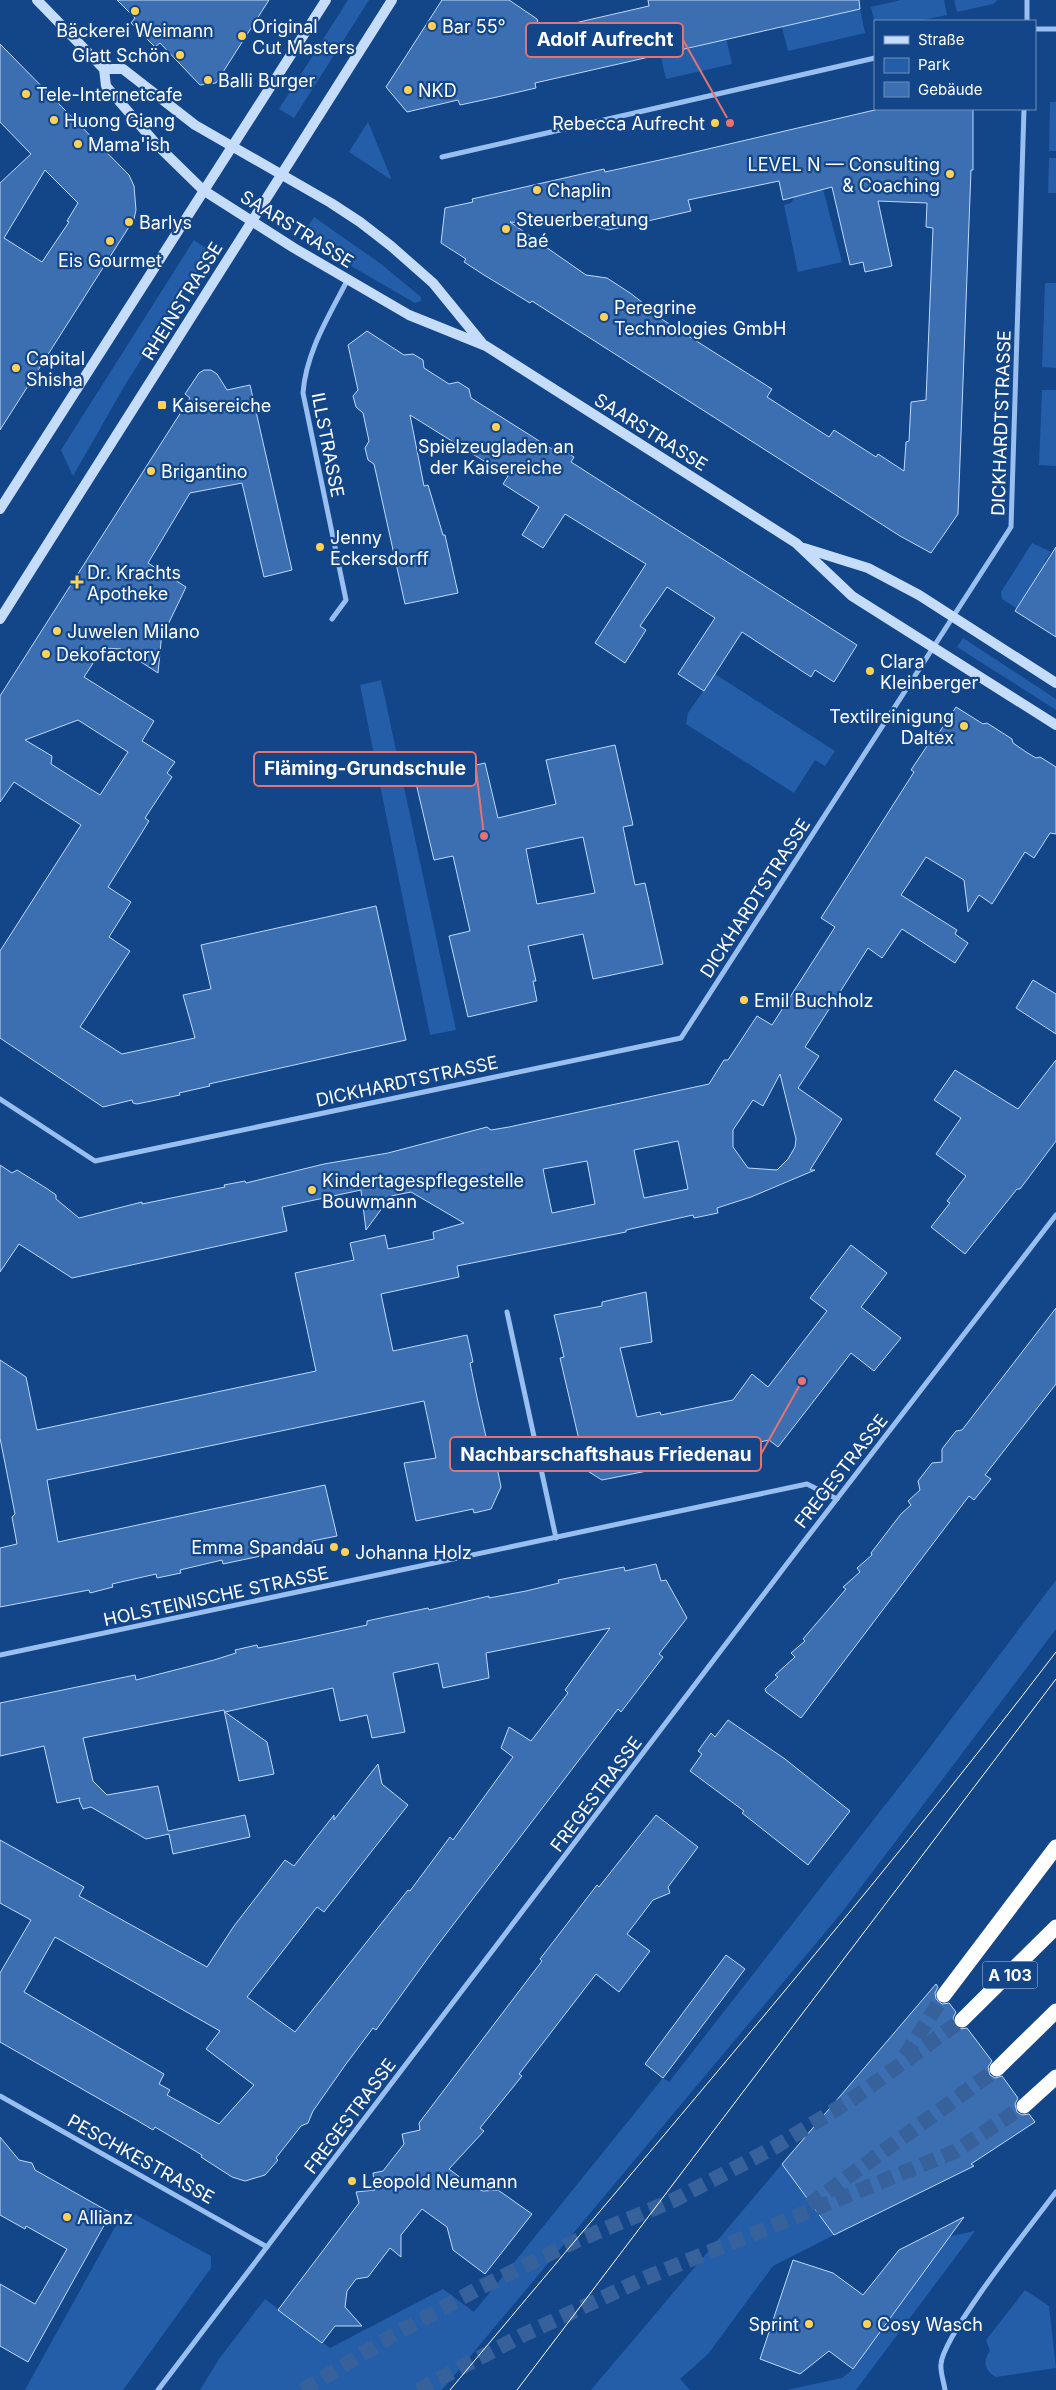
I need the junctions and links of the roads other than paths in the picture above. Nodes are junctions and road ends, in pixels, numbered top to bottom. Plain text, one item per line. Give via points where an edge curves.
1 (37, 0) edge
2 (326, 0) edge
3 (392, 0) edge
4 (1027, 0) edge
5 (1027, 20) edge
6 (1036, 28) edge
7 (1056, 28) edge
8 (874, 58) edge
9 (104, 69) junction
10 (1024, 110) edge
11 (232, 145) junction
12 (442, 158) dead end
13 (281, 174) junction
14 (203, 190) junction
15 (251, 220) junction
16 (348, 279) junction
17 (484, 345) junction
18 (0, 509) edge
19 (801, 547) junction
20 (954, 616) junction
21 (0, 619) edge
22 (332, 619) dead end
23 (934, 648) junction
24 (1056, 682) edge
25 (1056, 725) edge
26 (0, 1100) edge
27 (1056, 1215) edge
28 (507, 1312) dead end
29 (837, 1500) junction
30 (556, 1538) junction
31 (0, 1655) edge
32 (1056, 1847) edge
33 (1056, 1927) edge
34 (944, 1995) tunnel mouth
35 (1056, 2011) edge
36 (962, 2020) tunnel mouth
37 (997, 2069) tunnel mouth
38 (1056, 2077) edge
39 (0, 2096) edge
40 (1024, 2106) tunnel mouth
41 (1056, 2192) edge
42 (268, 2247) junction
43 (158, 2390) edge
44 (945, 2390) edge

1 - 9 main road
2 - 11 main road
3 - 13 main road, RHEINSTRASSE
4 - 5 street
6 - 7 street
8 - 12 street
9 - 11 main road, SAARSTRASSE via 123,70 179,113
9 - 14 main road, SAARSTRASSE via 106,86 158,146
10 - 20 street, DICKHARDTSTRASSE via 1012,526
11 - 13 main road, SAARSTRASSE
11 - 14 main road
13 - 15 main road, RHEINSTRASSE
13 - 17 main road, SAARSTRASSE via 331,203 391,246 433,283
14 - 15 main road, SAARSTRASSE
14 - 18 main road
15 - 16 main road, SAARSTRASSE
15 - 21 main road, RHEINSTRASSE
16 - 17 main road, SAARSTRASSE via 409,315
16 - 22 street, ILLSTRASSE via 310,355 302,393 346,600
17 - 19 main road, SAARSTRASSE
19 - 20 main road, SAARSTRASSE via 868,568
19 - 23 main road, SAARSTRASSE via 852,596
20 - 23 street, DICKHARDTSTRASSE
20 - 24 main road, SAARSTRASSE
23 - 25 main road, SAARSTRASSE
23 - 26 street, DICKHARDTSTRASSE via 681,1038 95,1161
27 - 29 street, FREGESTRASSE
28 - 30 street
29 - 30 street, HOLSTEINISCHE STRASSE via 807,1484
29 - 42 street, FREGESTRASSE
30 - 31 street, HOLSTEINISCHE STRASSE
32 - 34 highway
33 - 36 highway, A 103
35 - 37 highway
38 - 40 highway
39 - 42 street, PESCHKESTRASSE
41 - 44 street via 982,2292 947,2346 941,2363
42 - 43 street, FREGESTRASSE

